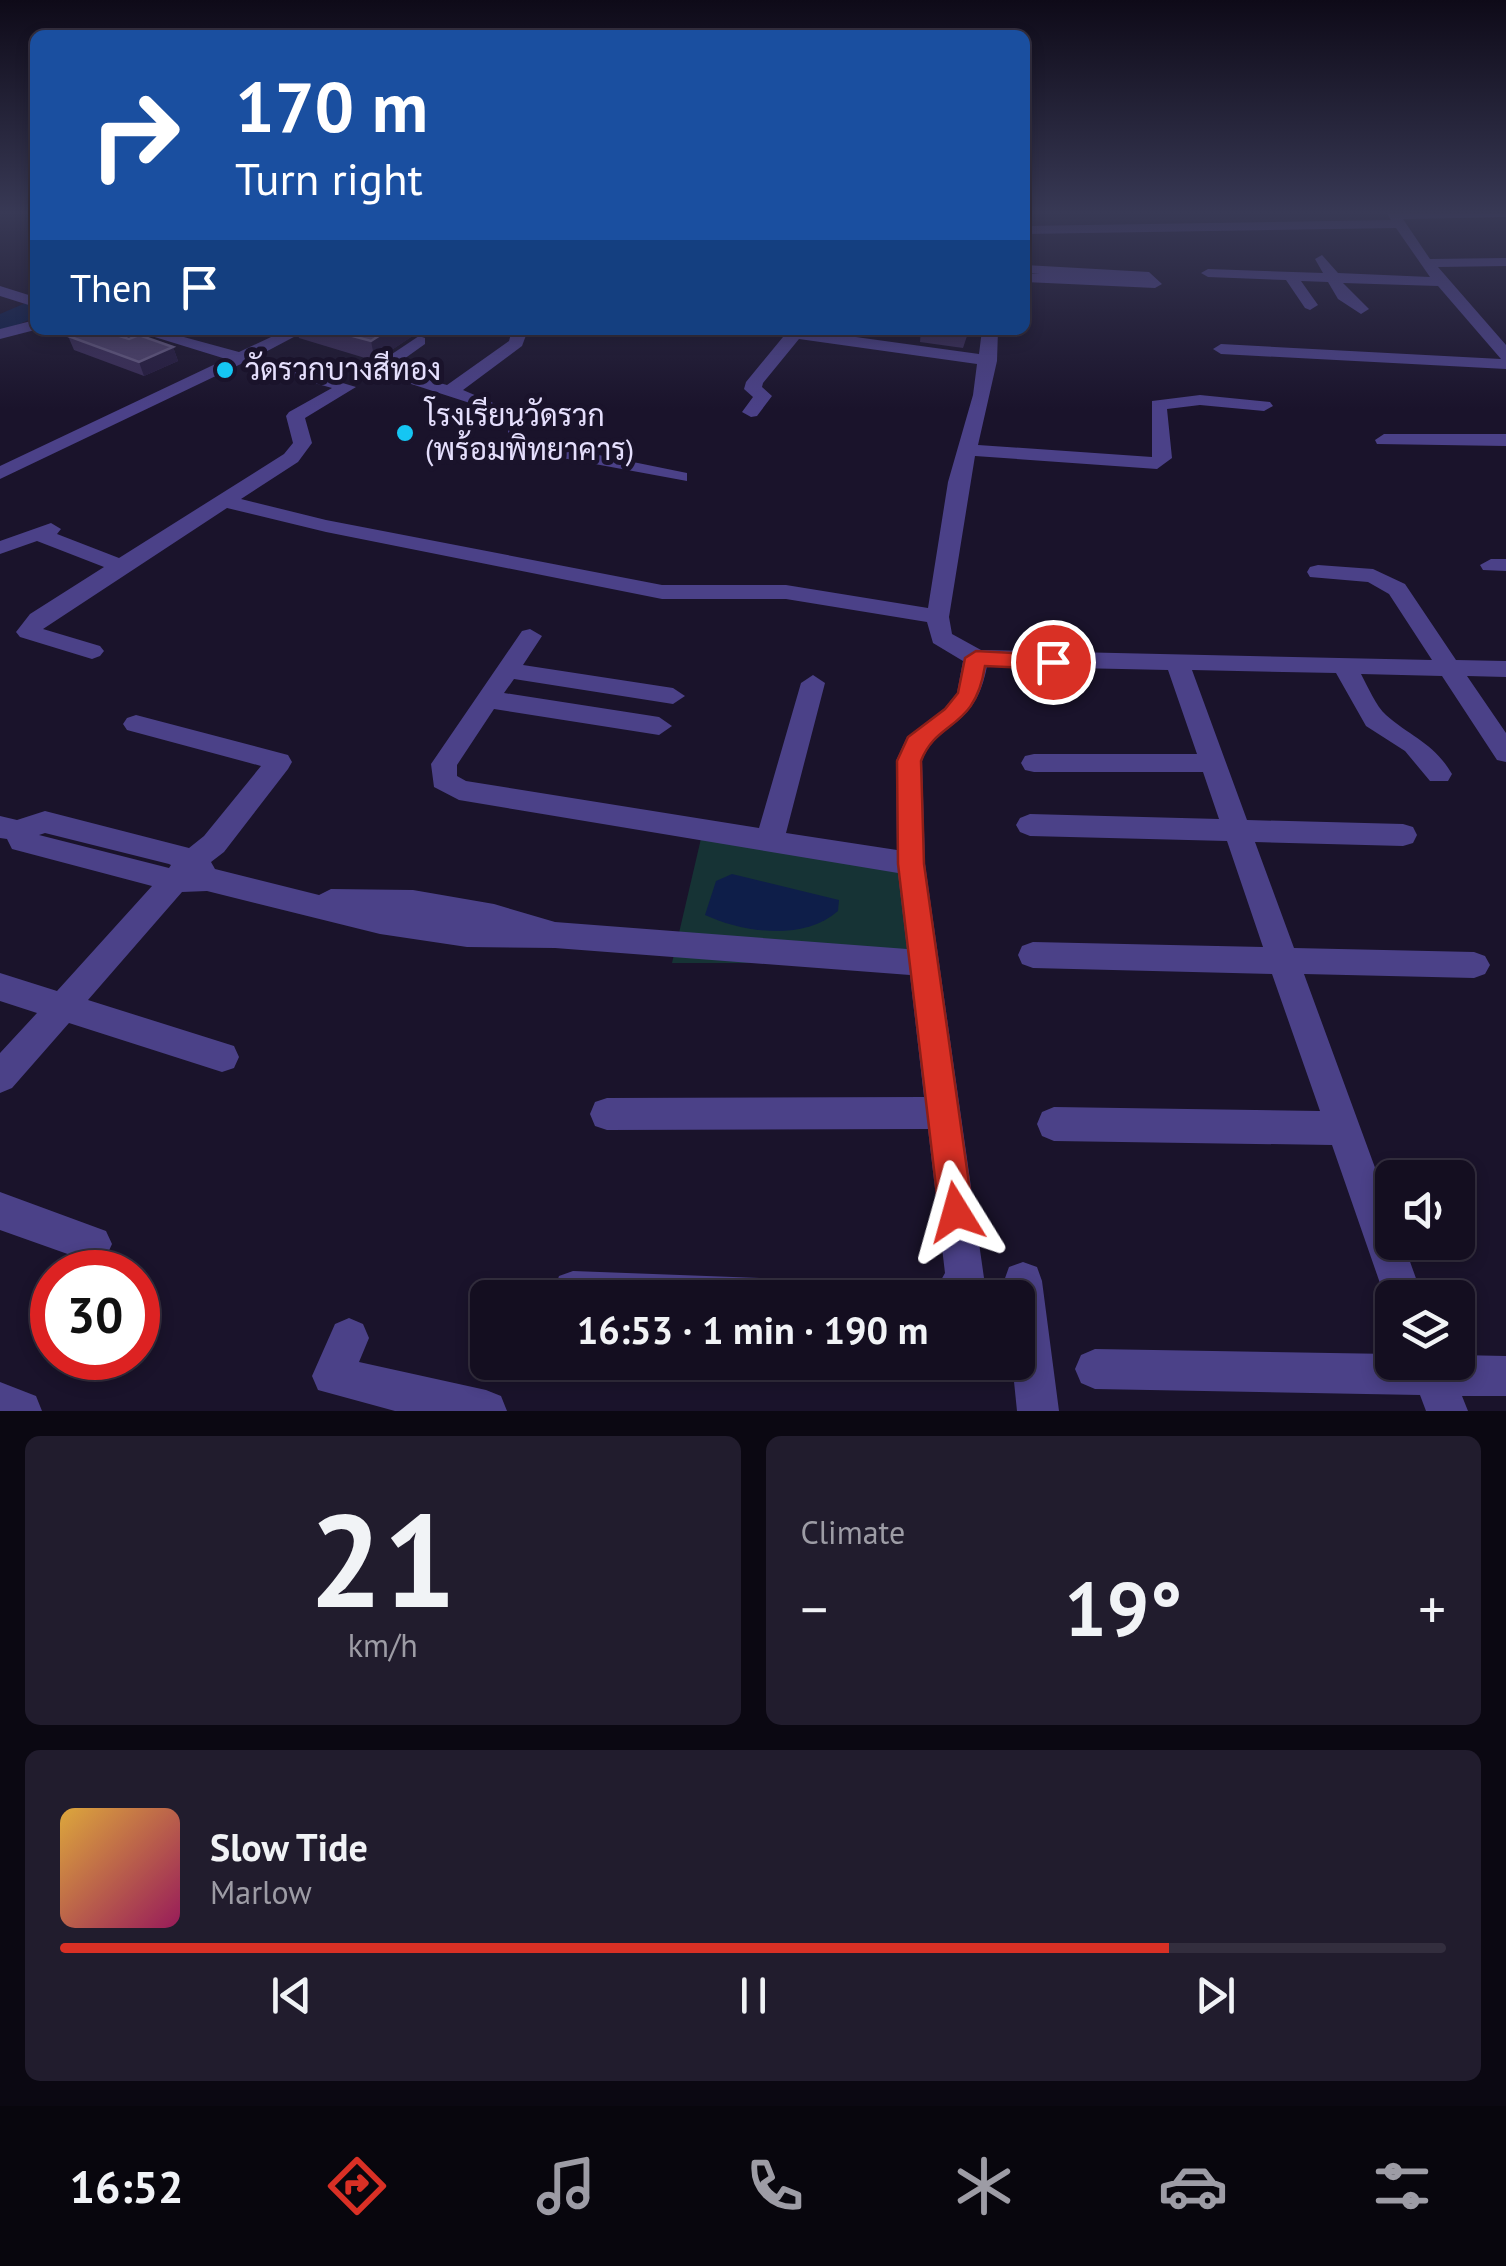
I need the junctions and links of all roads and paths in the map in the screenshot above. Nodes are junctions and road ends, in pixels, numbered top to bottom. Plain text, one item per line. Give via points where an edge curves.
1 (1030, 278) edge
2 (1150, 278) edge
3 (1292, 278) edge
4 (1331, 278) edge
5 (1334, 278) junction
6 (1419, 278) edge
7 (1440, 278) edge
8 (1444, 282) junction
9 (0, 291) edge
10 (30, 299) edge
11 (1310, 305) dead end
12 (1361, 309) dead end
13 (30, 326) edge
14 (0, 334) edge
15 (158, 335) edge
16 (289, 335) edge
17 (518, 335) edge
18 (794, 335) edge
19 (802, 335) edge
20 (990, 335) edge
21 (1503, 338) edge
22 (419, 342) dead end
23 (1222, 349) dead end
24 (242, 358) junction
25 (989, 361) junction
26 (1506, 364) edge
27 (380, 372) junction
28 (347, 386) junction
29 (452, 390) junction
30 (1264, 406) dead end
31 (750, 412) dead end
32 (1384, 440) dead end
33 (1506, 440) edge
34 (967, 450) junction
35 (0, 473) edge
36 (680, 477) dead end
37 (224, 501) junction
38 (0, 548) edge
39 (121, 566) junction
40 (1318, 572) dead end
41 (938, 617) junction
42 (530, 636) dead end
43 (92, 651) dead end
44 (976, 658) junction
45 (1178, 665) junction
46 (1345, 667) junction
47 (1453, 668) junction
48 (1506, 669) edge
49 (507, 670) junction
50 (812, 683) dead end
51 (673, 696) dead end
52 (487, 699) junction
53 (136, 724) dead end
54 (659, 726) dead end
55 (1506, 753) edge
56 (1034, 763) dead end
57 (1214, 763) junction
58 (1439, 774) dead end
59 (1030, 825) dead end
60 (9, 829) edge
61 (1238, 831) junction
62 (1403, 836) dead end
63 (770, 841) junction
64 (911, 864) junction
65 (191, 873) junction
66 (1033, 955) dead end
67 (1284, 960) junction
68 (923, 963) junction
69 (1474, 965) dead end
70 (0, 987) edge
71 (62, 1006) junction
72 (222, 1058) dead end
73 (0, 1077) edge
74 (607, 1114) dead end
75 (942, 1114) junction
76 (1054, 1124) dead end
77 (1344, 1128) junction
78 (0, 1211) edge
79 (93, 1244) dead end
80 (964, 1280) edge
81 (1398, 1280) edge
82 (349, 1338) dead end
83 (1094, 1369) dead end
84 (1506, 1376) edge
85 (1034, 1380) edge
86 (1435, 1383) edge
87 (0, 1403) edge
88 (21, 1411) edge
89 (486, 1411) edge
90 (1038, 1411) edge

1 - 2 street via 1155,284
3 - 11 street
4 - 5 street
5 - 8 street
5 - 12 street
6 - 8 street
7 - 8 street
8 - 21 street via 1476,323
9 - 10 street
13 - 14 street
15 - 24 street
16 - 24 street
17 - 29 street
18 - 31 street via 755,382 753,389 763,396
19 - 25 street
20 - 25 street
22 - 27 street via 377,367
23 - 26 street
24 - 28 street
24 - 35 street
25 - 34 street
27 - 28 street
27 - 29 street
28 - 37 street via 295,416 302,443 291,458
29 - 36 street via 518,420 515,444
30 - 34 street via 1200,400 1158,405 1157,462
32 - 33 street
34 - 41 street
37 - 39 street
37 - 41 street via 662,592 786,592
38 - 39 street via 49,530
39 - 43 street via 28,632
40 - 47 street via 1385,580 1407,599
41 - 44 street via 941,638
42 - 49 street
44 - 45 street
44 - 64 street via 969,695 916,743 909,761
45 - 46 street
45 - 57 street
46 - 47 street
46 - 58 street via 1375,720 1414,745
47 - 48 street
47 - 55 street
49 - 51 street
49 - 52 street
50 - 63 street
52 - 54 street
52 - 63 street via 444,764 443,780 459,790
53 - 65 street via 278,762
56 - 57 street
57 - 61 street
59 - 61 street
60 - 65 street via 22,841
61 - 62 street
61 - 67 street
63 - 64 street
64 - 68 street
65 - 68 street via 436,934 555,936
65 - 71 street
66 - 67 street
67 - 69 street
67 - 77 street
68 - 75 street
70 - 71 street
71 - 72 street
71 - 73 street
74 - 75 street
75 - 80 street
76 - 77 street
77 - 81 street
78 - 79 street
82 - 89 street via 332,1376
83 - 86 street
84 - 86 street
85 - 90 street
87 - 88 street

